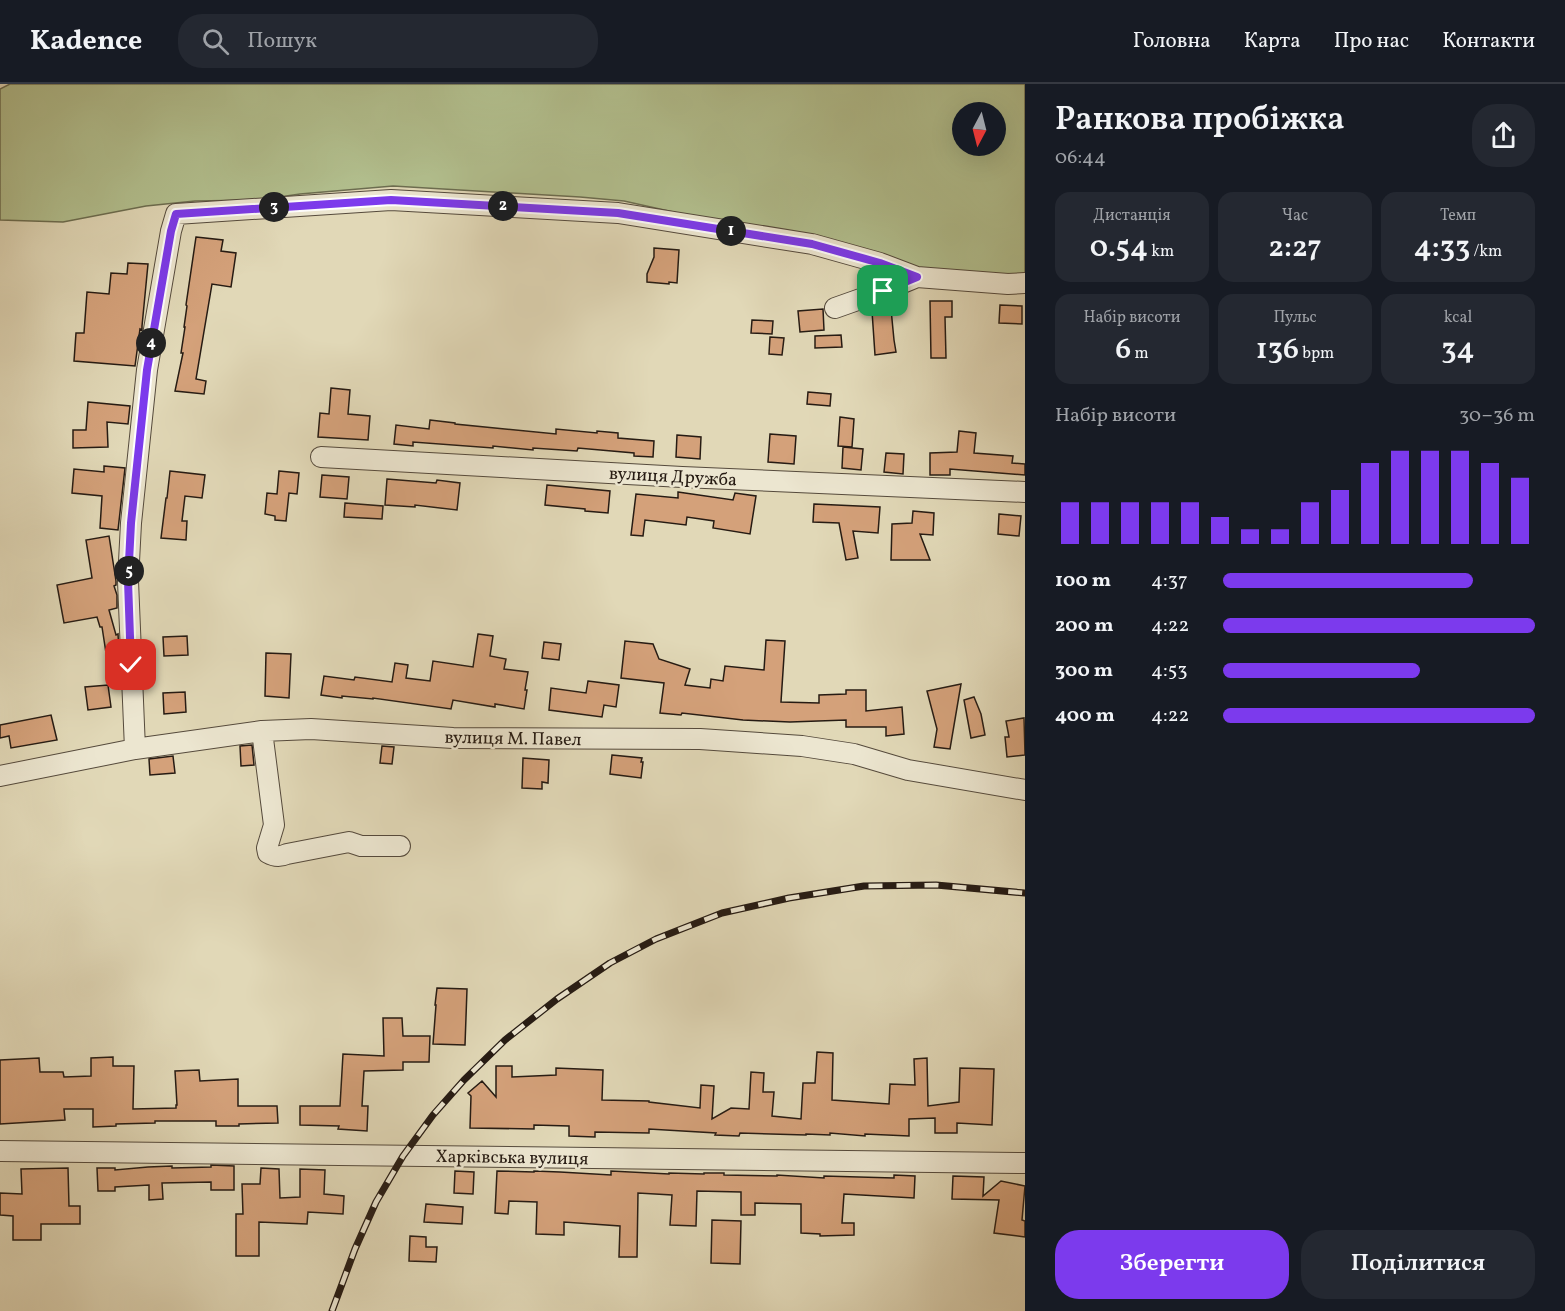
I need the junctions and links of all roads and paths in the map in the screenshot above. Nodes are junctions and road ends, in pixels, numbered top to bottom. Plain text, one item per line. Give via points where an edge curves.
1 (917, 277) junction
2 (1025, 283) edge
3 (835, 308) dead end
4 (321, 457) dead end
5 (1025, 492) edge
6 (262, 731) junction
7 (135, 749) junction
8 (0, 776) edge
9 (1025, 790) edge
10 (400, 846) dead end
11 (0, 1151) edge
12 (1025, 1163) edge

1 - 2 street
1 - 3 street
1 - 7 street via 812,244 606,212 391,200 176,214 147,370 131,523 128,581
4 - 5 street, вулиця Дружба
6 - 7 street, вулиця М. Павел
6 - 9 street, вулиця М. Павел via 311,729 453,738 700,739 791,746 854,754 908,770
6 - 10 street via 274,825 268,853 281,856 349,842 361,846
7 - 8 street, вулиця М. Павел
11 - 12 street, Харківська вулиця

